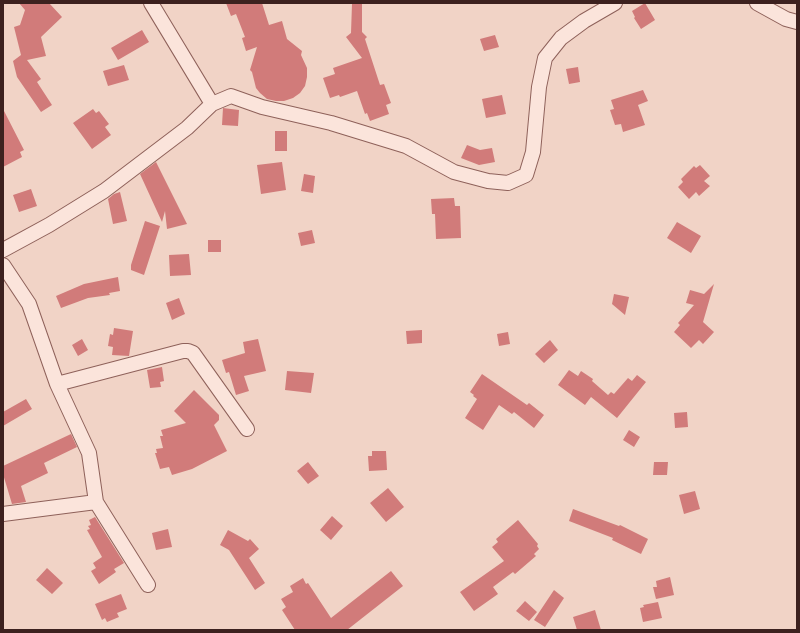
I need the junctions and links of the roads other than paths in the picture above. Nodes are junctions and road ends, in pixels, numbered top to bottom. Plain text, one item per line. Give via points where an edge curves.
1 (151, 3) edge
2 (615, 3) edge
3 (757, 3) edge
4 (797, 22) edge
5 (212, 104) junction
6 (3, 250) edge
7 (3, 265) edge
8 (57, 384) junction
9 (247, 429) dead end
10 (96, 502) junction
11 (3, 514) edge
12 (148, 585) dead end

1 - 5 street
2 - 5 street via 561,38 545,58 539,87 533,152 526,175 508,183 488,181 454,172 406,146 230,96
3 - 4 street via 786,19
5 - 6 street via 187,128 104,191
7 - 8 street via 29,304
8 - 9 street via 188,351 193,353
8 - 10 street via 89,453
10 - 11 street
10 - 12 street

